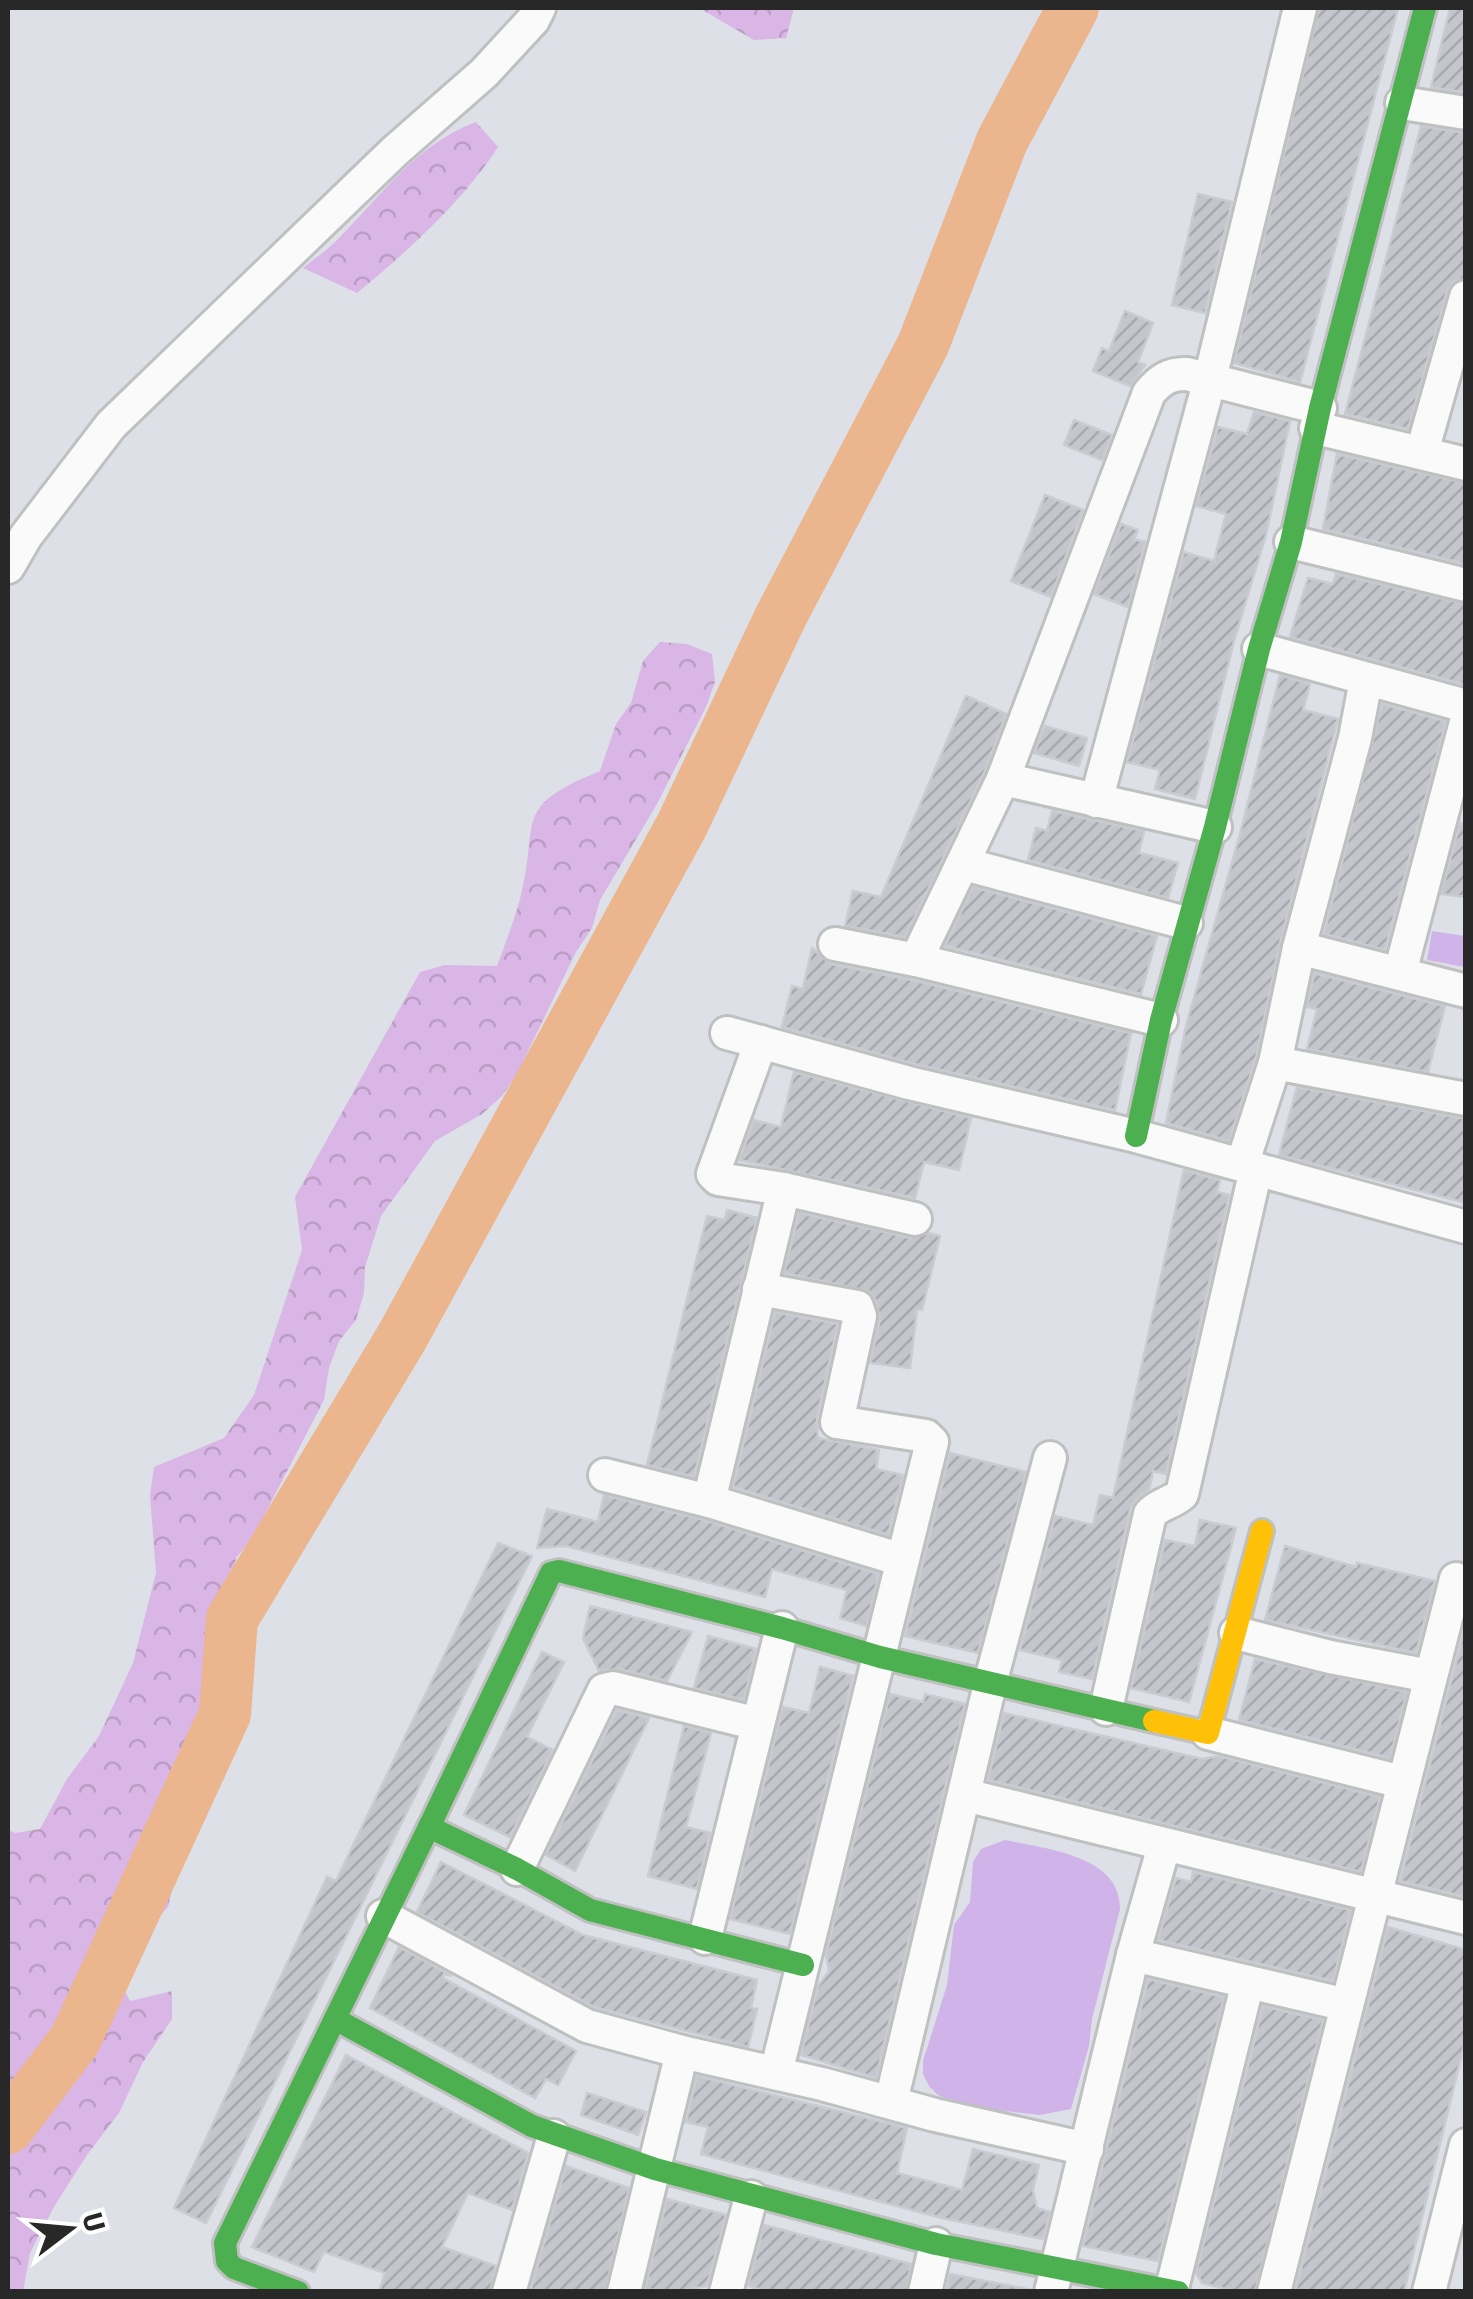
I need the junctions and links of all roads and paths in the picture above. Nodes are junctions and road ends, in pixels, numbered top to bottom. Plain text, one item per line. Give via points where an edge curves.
1 (539, 8) edge
2 (1300, 8) edge
3 (1425, 8) edge
4 (1402, 103) junction
5 (1466, 113) edge
6 (1466, 297) edge
7 (1457, 358) edge
8 (1210, 379) junction
9 (1318, 418) junction
10 (1422, 452) junction
11 (1466, 464) edge
12 (1292, 542) junction
13 (8, 567) edge
14 (1466, 585) edge
15 (1260, 649) junction
16 (1366, 680) junction
17 (1466, 706) edge
18 (1466, 722) edge
19 (1003, 779) junction
20 (1456, 795) edge
21 (1096, 800) junction
22 (1215, 827) junction
23 (964, 864) junction
24 (1186, 923) junction
25 (835, 944) dead end
26 (1300, 948) junction
27 (916, 960) junction
28 (1400, 973) junction
29 (1466, 991) edge
30 (1160, 1020) junction
31 (727, 1033) dead end
32 (761, 1042) junction
33 (1276, 1063) junction
34 (1466, 1099) edge
35 (1136, 1136) junction
36 (1249, 1167) junction
37 (784, 1189) junction
38 (915, 1219) dead end
39 (1466, 1226) edge
40 (760, 1289) junction
41 (1050, 1458) dead end
42 (605, 1476) dead end
43 (709, 1501) junction
44 (1262, 1531) dead end
45 (902, 1560) junction
46 (1456, 1579) dead end
47 (782, 1628) junction
48 (1236, 1634) junction
49 (880, 1656) junction
50 (1430, 1676) junction
51 (991, 1680) junction
52 (1106, 1709) junction
53 (758, 1724) junction
54 (1208, 1732) junction
55 (1402, 1782) junction
56 (965, 1795) junction
57 (429, 1827) junction
58 (1164, 1846) junction
59 (517, 1869) junction
60 (1375, 1893) junction
61 (383, 1916) junction
62 (1466, 1918) edge
63 (705, 1938) junction
64 (1133, 1955) junction
65 (803, 1965) junction
66 (1248, 1982) junction
67 (1347, 2005) junction
68 (335, 2019) junction
69 (682, 2052) junction
70 (776, 2074) junction
71 (891, 2102) junction
72 (554, 2136) junction
73 (1466, 2145) edge
74 (1087, 2150) junction
75 (655, 2169) junction
76 (751, 2196) junction
77 (936, 2244) junction
78 (1453, 2252) edge
79 (1053, 2281) edge
80 (728, 2291) edge
81 (1173, 2291) edge
82 (298, 2292) edge
83 (510, 2292) edge
84 (624, 2292) edge
85 (925, 2292) edge
86 (1274, 2292) edge
87 (1429, 2292) edge

1 - 13 street via 484,73 111,426
2 - 8 street
3 - 4 street
4 - 5 street
4 - 9 street
6 - 7 street
7 - 10 street
8 - 9 street
8 - 19 street via 1172,374 1149,393
8 - 21 street
9 - 10 street
9 - 12 street
10 - 11 street
12 - 14 street
12 - 15 street
15 - 16 street
15 - 22 street
16 - 17 street
16 - 26 street
18 - 20 street
19 - 21 street
19 - 23 street
20 - 28 street
21 - 22 street
22 - 24 street
23 - 24 street
23 - 27 street
24 - 30 street
25 - 27 street
26 - 28 street
26 - 33 street
27 - 30 street
28 - 29 street
30 - 35 street
31 - 32 street
32 - 35 street
32 - 37 street via 714,1174
33 - 34 street
33 - 36 street
35 - 36 street
36 - 39 street
36 - 52 street via 1182,1494 1150,1514
37 - 38 street
37 - 40 street
40 - 43 street
40 - 45 street via 856,1307 860,1316 837,1422 932,1442
41 - 51 street
42 - 43 street
43 - 45 street
44 - 48 street
45 - 49 street
46 - 50 street
47 - 49 street
47 - 53 street
47 - 57 street via 551,1573
48 - 50 street
48 - 54 street
49 - 51 street
49 - 65 street
50 - 55 street
51 - 52 street
51 - 56 street
52 - 54 street
53 - 59 street via 604,1690
53 - 63 street
54 - 55 street
55 - 60 street
56 - 58 street
56 - 71 street
57 - 59 street
57 - 61 street
58 - 60 street
58 - 64 street
59 - 63 street via 590,1910
60 - 62 street
60 - 67 street
61 - 68 street
61 - 69 street via 587,2026
63 - 65 street
64 - 66 street
64 - 74 street
65 - 70 street
66 - 67 street
66 - 81 street
67 - 86 street
68 - 72 street
68 - 82 street via 224,2249 234,2268
69 - 70 street
69 - 75 street
70 - 71 street
71 - 74 street
72 - 75 street
72 - 83 street
73 - 78 street
74 - 79 street
75 - 76 street
75 - 84 street
76 - 77 street
76 - 80 street
77 - 79 street
77 - 85 street
78 - 87 street
79 - 81 street

